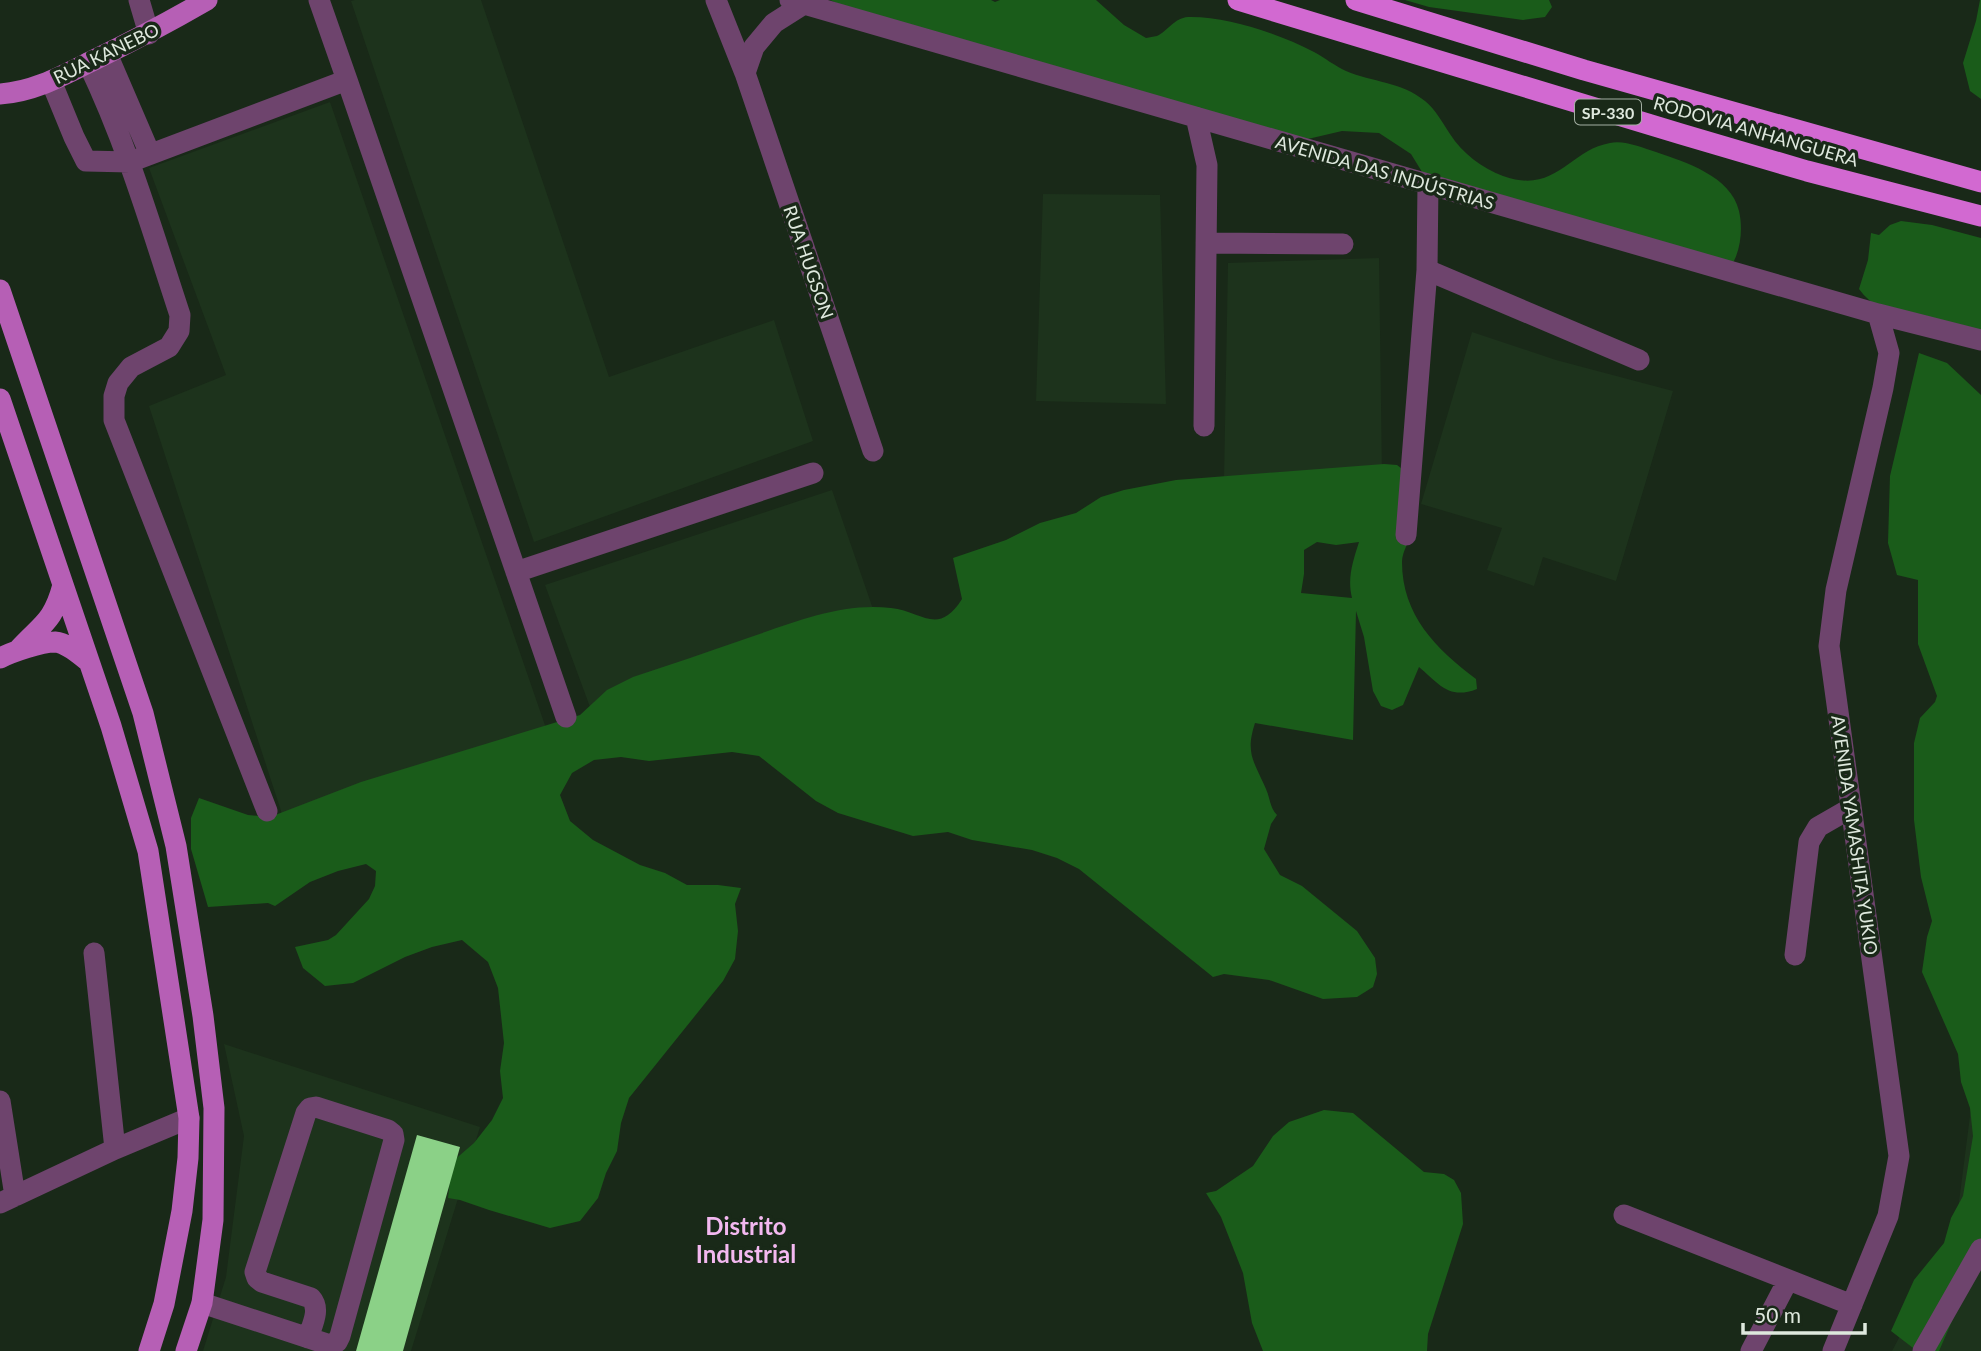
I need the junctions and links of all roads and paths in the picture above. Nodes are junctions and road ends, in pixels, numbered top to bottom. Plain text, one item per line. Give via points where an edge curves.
1 (139, 0) edge
2 (207, 0) edge
3 (319, 0) edge
4 (716, 0) edge
5 (1238, 0) edge
6 (1356, 0) edge
7 (797, 2) edge
8 (149, 34) junction
9 (107, 54) junction
10 (88, 64) junction
11 (745, 73) junction
12 (347, 80) junction
13 (51, 81) junction
14 (0, 94) edge
15 (1196, 117) junction
16 (140, 158) junction
17 (1981, 181) edge
18 (1428, 184) junction
19 (1981, 216) edge
20 (1206, 243) junction
21 (1343, 244) dead end
22 (1427, 270) junction
23 (0, 290) edge
24 (1878, 314) junction
25 (1981, 340) edge
26 (1639, 360) dead end
27 (0, 399) edge
28 (1205, 426) dead end
29 (873, 452) dead end
30 (813, 473) dead end
31 (68, 492) junction
32 (35, 503) junction
33 (1406, 535) dead end
34 (516, 572) junction
35 (63, 585) junction
36 (10, 654) edge
37 (89, 662) junction
38 (143, 712) junction
39 (566, 717) dead end
40 (111, 726) junction
41 (1851, 808) junction
42 (267, 811) dead end
43 (94, 953) dead end
44 (1795, 955) dead end
45 (0, 1101) edge
46 (189, 1118) junction
47 (115, 1149) junction
48 (7, 1199) edge
49 (1624, 1215) dead end
50 (1981, 1249) edge
51 (1788, 1280) junction
52 (202, 1303) junction
53 (1852, 1305) junction
54 (308, 1338) junction
55 (149, 1351) edge
56 (186, 1351) edge
57 (1751, 1351) edge
58 (1833, 1351) edge
59 (1923, 1351) edge

1 - 8 street
2 - 8 main road, RUA KANEBO
3 - 12 street
4 - 11 street, RUA HUGSON
5 - 19 highway, RODOVIA ANHANGUERA / SP-330 via 1807,171
6 - 17 highway, RODOVIA ANHANGUERA / SP-330 via 1584,70
7 - 11 street via 754,47
7 - 15 street, AVENIDA DAS INDÚSTRIAS
8 - 9 main road, RUA KANEBO
9 - 10 main road, RUA KANEBO
9 - 16 street
10 - 13 main road, RUA KANEBO
10 - 16 street
11 - 29 street, RUA HUGSON
12 - 16 street
12 - 34 street
13 - 14 main road, RUA KANEBO
13 - 16 street via 86,161
15 - 18 street, AVENIDA DAS INDÚSTRIAS
15 - 20 street via 1207,165
16 - 42 street via 180,315 179,331 170,347 131,367 118,383 114,420
18 - 22 street
18 - 24 street, AVENIDA DAS INDÚSTRIAS
20 - 21 street
20 - 28 street
22 - 26 street
22 - 33 street
23 - 31 main road
24 - 25 street, AVENIDA DAS INDÚSTRIAS
24 - 41 street, AVENIDA YAMASHITA YUKIO via 1889,353 1836,590 1829,646
27 - 32 main road
30 - 34 street
31 - 32 main road
31 - 38 main road
32 - 35 main road
34 - 39 street
35 - 36 main road via 51,617
35 - 37 main road
36 - 37 main road via 54,642
37 - 40 main road
38 - 40 main road
38 - 52 main road via 176,846 214,1108 213,1220
40 - 46 main road via 148,852
41 - 44 street via 1818,827 1809,842
41 - 53 street, AVENIDA YAMASHITA YUKIO via 1899,1156 1888,1216
43 - 47 street
45 - 48 street
46 - 47 street
46 - 55 main road via 182,1211 164,1304
47 - 48 street
49 - 51 street
50 - 59 street
51 - 53 street
51 - 57 street
52 - 54 street
52 - 56 main road
53 - 58 street, AVENIDA YAMASHITA YUKIO
54 - 54 street via 330,1345 340,1336 394,1140 388,1130 316,1107 306,1113 255,1272 262,1282 311,1298 316,1304

